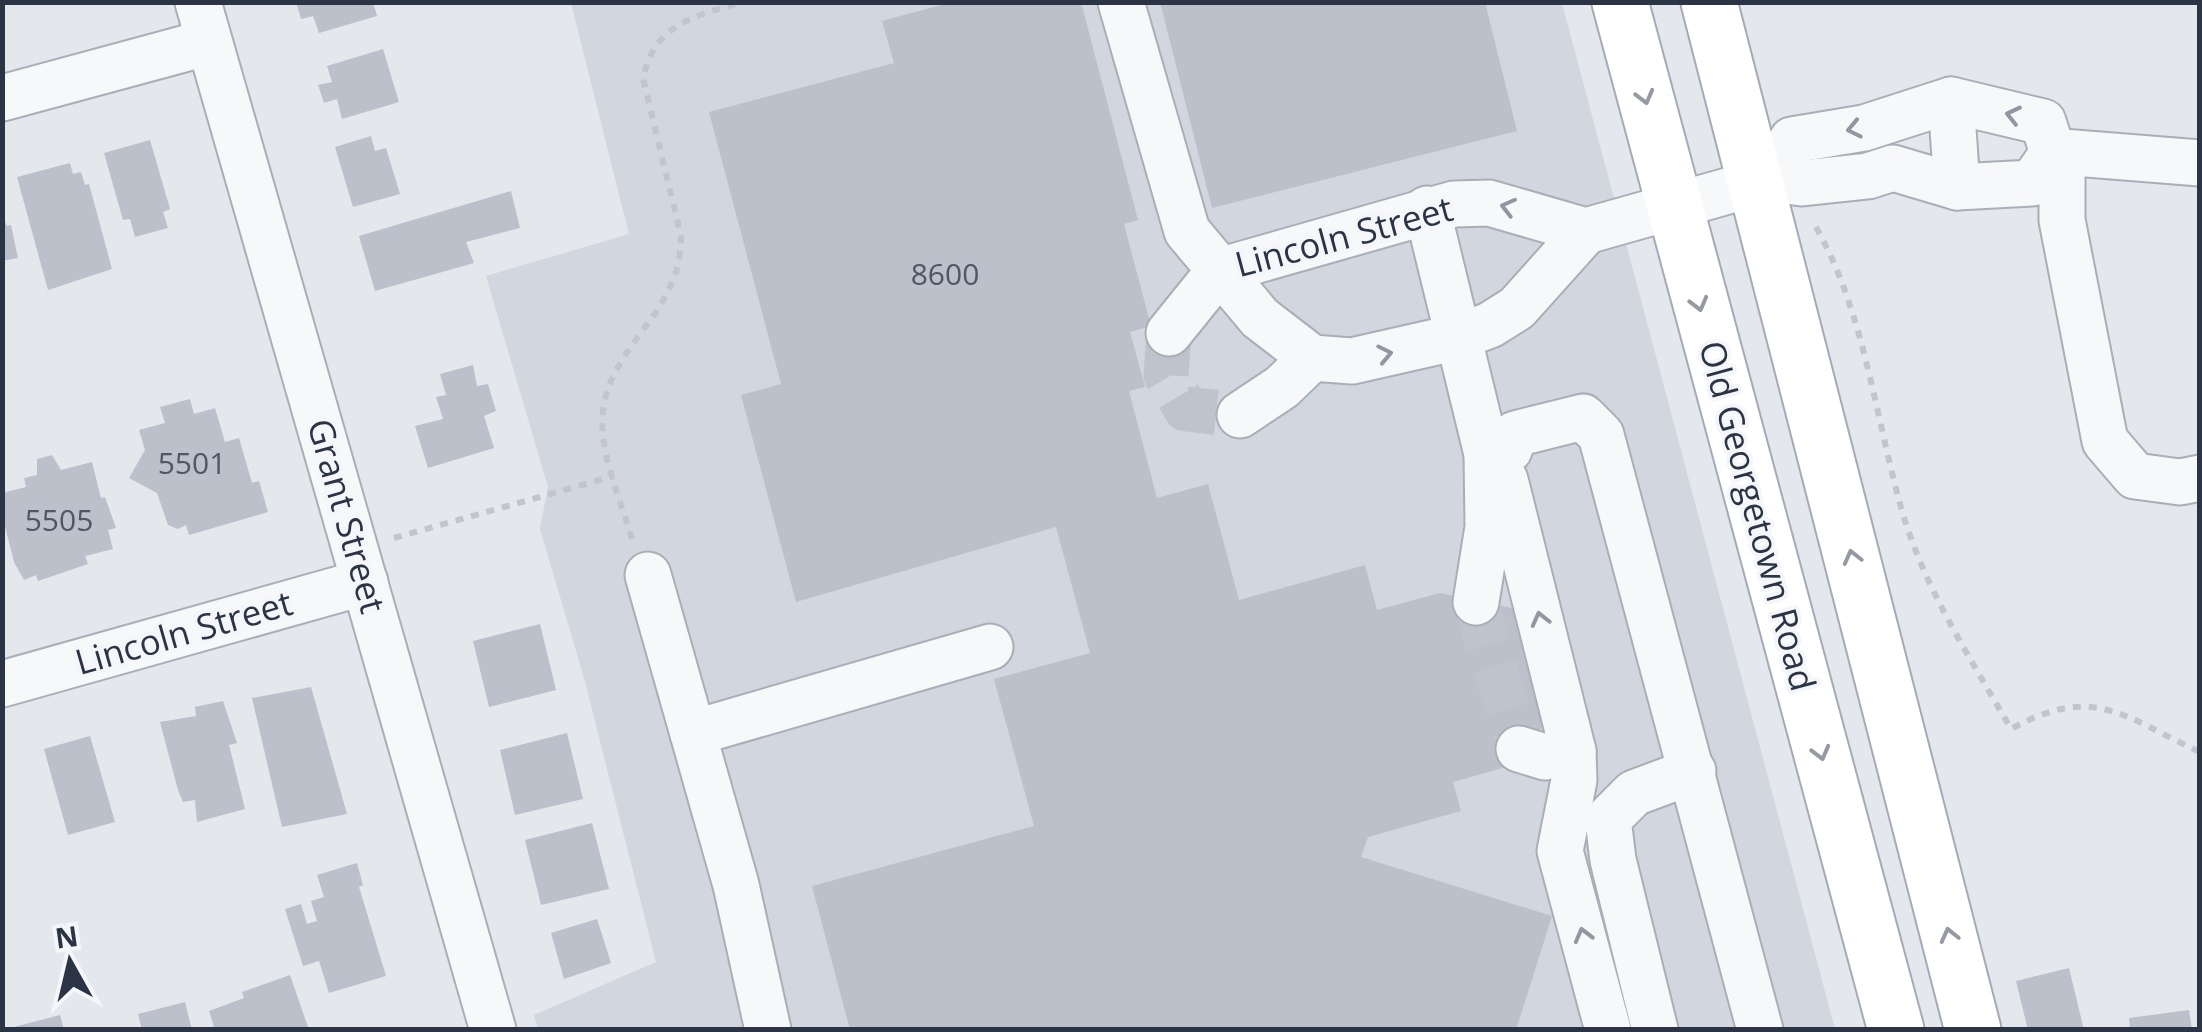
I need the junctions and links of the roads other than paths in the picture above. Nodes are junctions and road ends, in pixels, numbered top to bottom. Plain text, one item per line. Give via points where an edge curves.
1 (1120, 2) edge
2 (1620, 2) edge
3 (1709, 2) edge
4 (204, 22) edge
5 (2, 98) edge
6 (1951, 100) junction
7 (2058, 152) junction
8 (2200, 164) edge
9 (1776, 182) junction
10 (1957, 188) junction
11 (1427, 209) junction
12 (1674, 210) junction
13 (1586, 231) junction
14 (1218, 271) junction
15 (1169, 333) tunnel mouth
16 (1458, 337) junction
17 (1312, 358) junction
18 (1240, 415) tunnel mouth
19 (1498, 452) junction
20 (2200, 478) edge
21 (360, 563) junction
22 (648, 575) road end
23 (1476, 602) tunnel mouth
24 (990, 647) dead end
25 (2, 684) edge
26 (693, 734) junction
27 (1519, 749) dead end
28 (1573, 751) junction
29 (1693, 771) junction
30 (493, 1030) edge
31 (768, 1030) edge
32 (1608, 1030) edge
33 (1656, 1030) edge
34 (1760, 1030) edge
35 (1896, 1030) edge
36 (1973, 1030) edge

1 - 14 street, Lincoln Street via 1177,147 1187,231
2 -> 12 main road, Old Georgetown Road
3 - 9 main road
4 - 5 street
4 - 21 street, Grant Street
7 -> 6 street via 2043,122
6 -> 9 street via 1864,128 1792,140
6 - 10 street
7 - 8 street
7 - 10 street via 2032,183
7 - 20 street via 2062,220 2105,442 2135,476
9 - 10 street, Lincoln Street via 1868,176 1915,206 1945,202
9 - 12 street, Lincoln Street
36 -> 9 main road
13 -> 11 street, Lincoln Street via 1489,203
11 - 14 street, Lincoln Street
11 - 16 street
12 - 13 street, Lincoln Street
12 -> 35 main road, Old Georgetown Road
13 - 16 street via 1517,308
14 - 15 street
14 - 17 street, Lincoln Street via 1260,318
17 -> 16 street via 1352,361
16 - 19 street
17 - 18 street
19 - 23 street
28 -> 19 street
19 - 29 street via 1601,436
21 - 25 street, Lincoln Street
21 - 30 street, Grant Street
22 - 26 street
24 - 26 street
26 - 31 street
27 - 28 street via 1545,757
32 -> 28 street via 1560,851
29 - 33 street via 1634,794 1608,820
29 - 34 street

